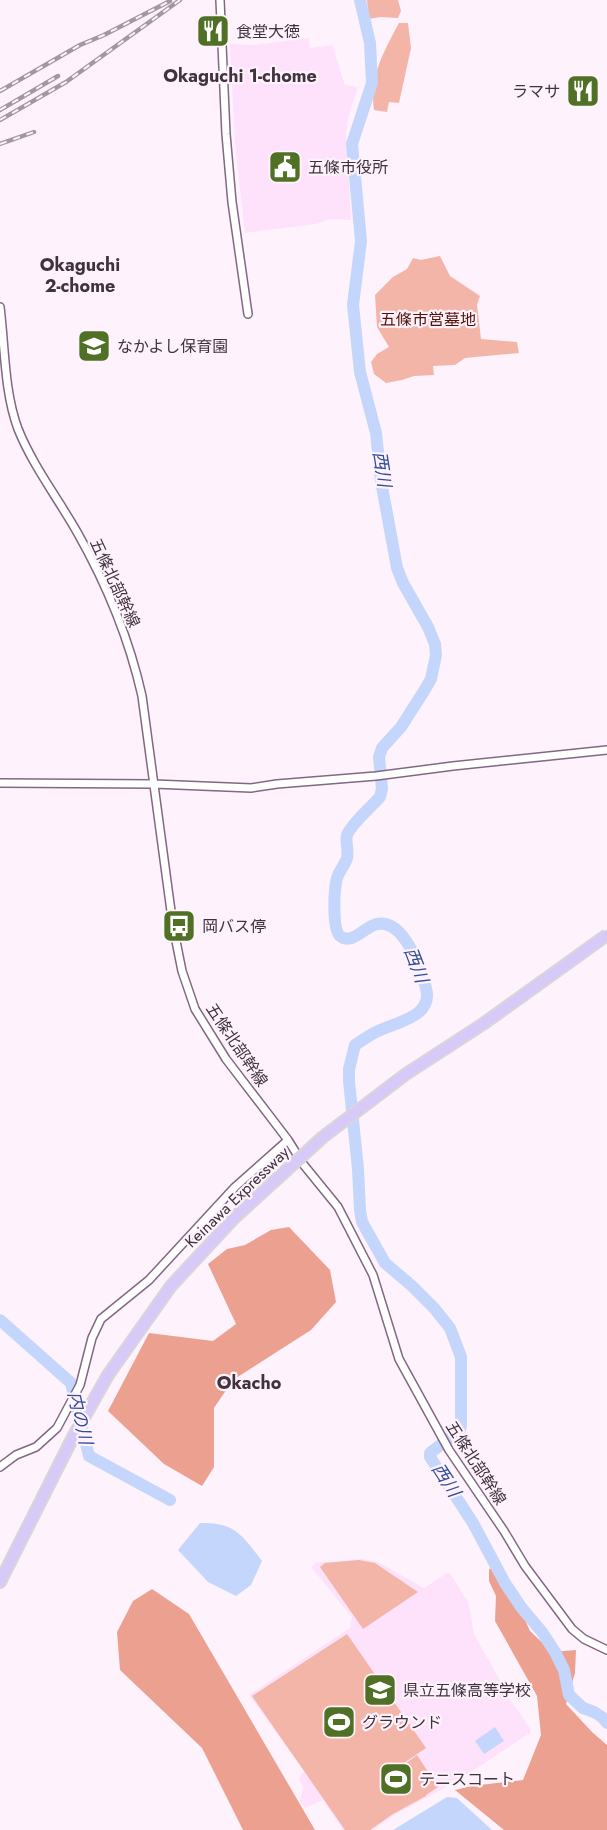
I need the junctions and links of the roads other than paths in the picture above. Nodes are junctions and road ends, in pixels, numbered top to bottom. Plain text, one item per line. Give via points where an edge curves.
1 (220, 0) edge
2 (0, 307) edge
3 (248, 314) dead end
4 (607, 750) edge
5 (0, 783) edge
6 (154, 784) junction
7 (607, 935) edge
8 (288, 1140) junction
9 (0, 1467) edge
10 (0, 1582) edge
11 (607, 1650) edge

1 - 3 street via 225,134
2 - 6 street, 五條北部幹線 via 10,401 18,427 33,464 77,532 120,621 142,696
4 - 6 street via 251,788
5 - 6 street
6 - 8 street, 五條北部幹線 via 172,926 195,1009 226,1059
7 - 10 highway, Keinawa Expressway, bridge via 406,1074 323,1137 234,1218 171,1286 108,1376 52,1476
8 - 9 street via 235,1187 149,1280 102,1319 92,1338 80,1385 60,1423 43,1442
8 - 11 street, 五條北部幹線 via 338,1207 359,1246 373,1275 399,1359 449,1450 525,1566 572,1629

